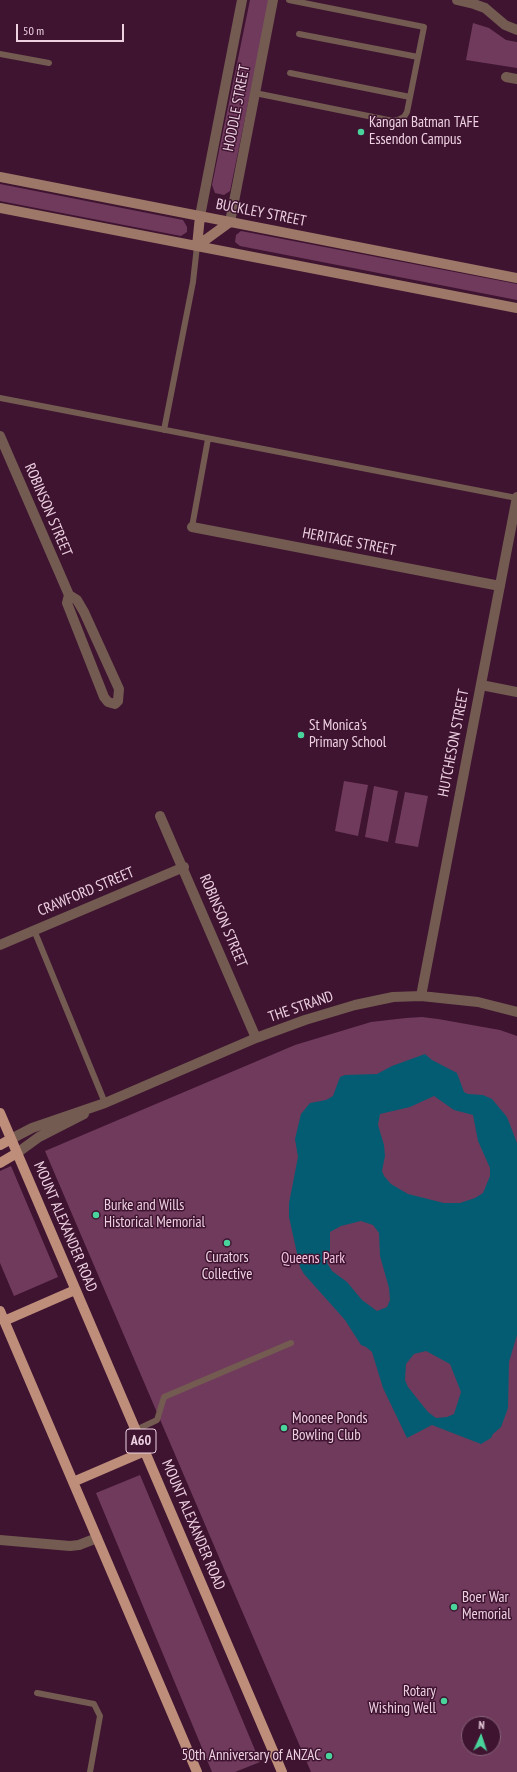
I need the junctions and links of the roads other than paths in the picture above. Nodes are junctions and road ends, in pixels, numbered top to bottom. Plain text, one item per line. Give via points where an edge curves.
1 (242, 0) edge
2 (273, 0) edge
3 (289, 0) edge
4 (457, 0) edge
5 (517, 30) edge
6 (299, 34) dead end
7 (0, 54) edge
8 (418, 57) junction
9 (49, 63) dead end
10 (290, 73) dead end
11 (506, 77) dead end
12 (517, 79) edge
13 (255, 92) junction
14 (410, 97) junction
15 (0, 177) edge
16 (0, 208) edge
17 (200, 216) junction
18 (230, 222) junction
19 (197, 246) junction
20 (517, 278) edge
21 (517, 308) edge
22 (0, 398) edge
23 (164, 430) junction
24 (208, 439) junction
25 (1, 443) edge
26 (517, 497) edge
27 (192, 528) joint
28 (500, 586) junction
29 (69, 595) junction
30 (481, 685) junction
31 (517, 692) edge
32 (160, 816) dead end
33 (184, 867) junction
34 (34, 930) junction
35 (0, 945) edge
36 (421, 996) junction
37 (517, 1012) edge
38 (256, 1038) junction
39 (105, 1103) junction
40 (0, 1112) edge
41 (11, 1138) junction
42 (0, 1145) edge
43 (17, 1153) junction
44 (0, 1162) edge
45 (75, 1290) junction
46 (2, 1316) edge
47 (292, 1343) dead end
48 (136, 1430) junction
49 (145, 1451) junction
50 (73, 1482) junction
51 (97, 1538) junction
52 (0, 1540) edge
53 (37, 1693) dead end
54 (280, 1771) edge
55 (90, 1772) edge
56 (197, 1772) edge

1 - 17 street, HODDLE STREET
2 - 13 street, HODDLE STREET
3 - 8 lane via 424,27
4 - 5 street via 485,8 505,25
6 - 8 lane
7 - 9 lane
8 - 14 lane
10 - 14 lane
11 - 12 street
13 - 14 lane via 393,121 404,117
13 - 18 street, HODDLE STREET
15 - 17 main road, BUCKLEY STREET
16 - 19 main road
17 - 18 main road, BUCKLEY STREET
17 - 19 main road
18 - 19 main road
18 - 20 main road, BUCKLEY STREET
19 - 21 main road
19 - 23 lane via 193,282
22 - 23 lane
23 - 24 lane
24 - 26 lane
24 - 27 lane
25 - 29 street, ROBINSON STREET
26 - 28 street, HUTCHESON STREET
27 - 28 street, HERITAGE STREET
28 - 30 street, HUTCHESON STREET
29 - 29 street, ROBINSON STREET via 77,600 84,612 119,689 118,701 115,704 104,698 67,603
30 - 31 street
30 - 36 street, HUTCHESON STREET
32 - 33 street, ROBINSON STREET
33 - 34 street, CRAWFORD STREET
33 - 38 street, ROBINSON STREET
34 - 35 street, CRAWFORD STREET
34 - 39 lane
36 - 37 street, THE STRAND via 478,1002
36 - 38 street, THE STRAND via 386,998 355,1004
38 - 39 street, THE STRAND
39 - 41 street, THE STRAND
39 - 43 street, THE STRAND via 39,1137
40 - 41 main road, MOUNT ALEXANDER ROAD / A60
41 - 42 main road
41 - 43 main road, MOUNT ALEXANDER ROAD / A60
43 - 44 main road
43 - 45 main road, MOUNT ALEXANDER ROAD / A60
45 - 46 main road
45 - 48 main road, MOUNT ALEXANDER ROAD / A60
46 - 50 main road
47 - 48 lane via 164,1397 157,1420
48 - 49 main road, MOUNT ALEXANDER ROAD / A60
49 - 50 main road
49 - 54 main road, MOUNT ALEXANDER ROAD / A60
50 - 51 main road
51 - 52 street via 70,1546
51 - 56 main road
53 - 55 lane via 94,1704 100,1716

